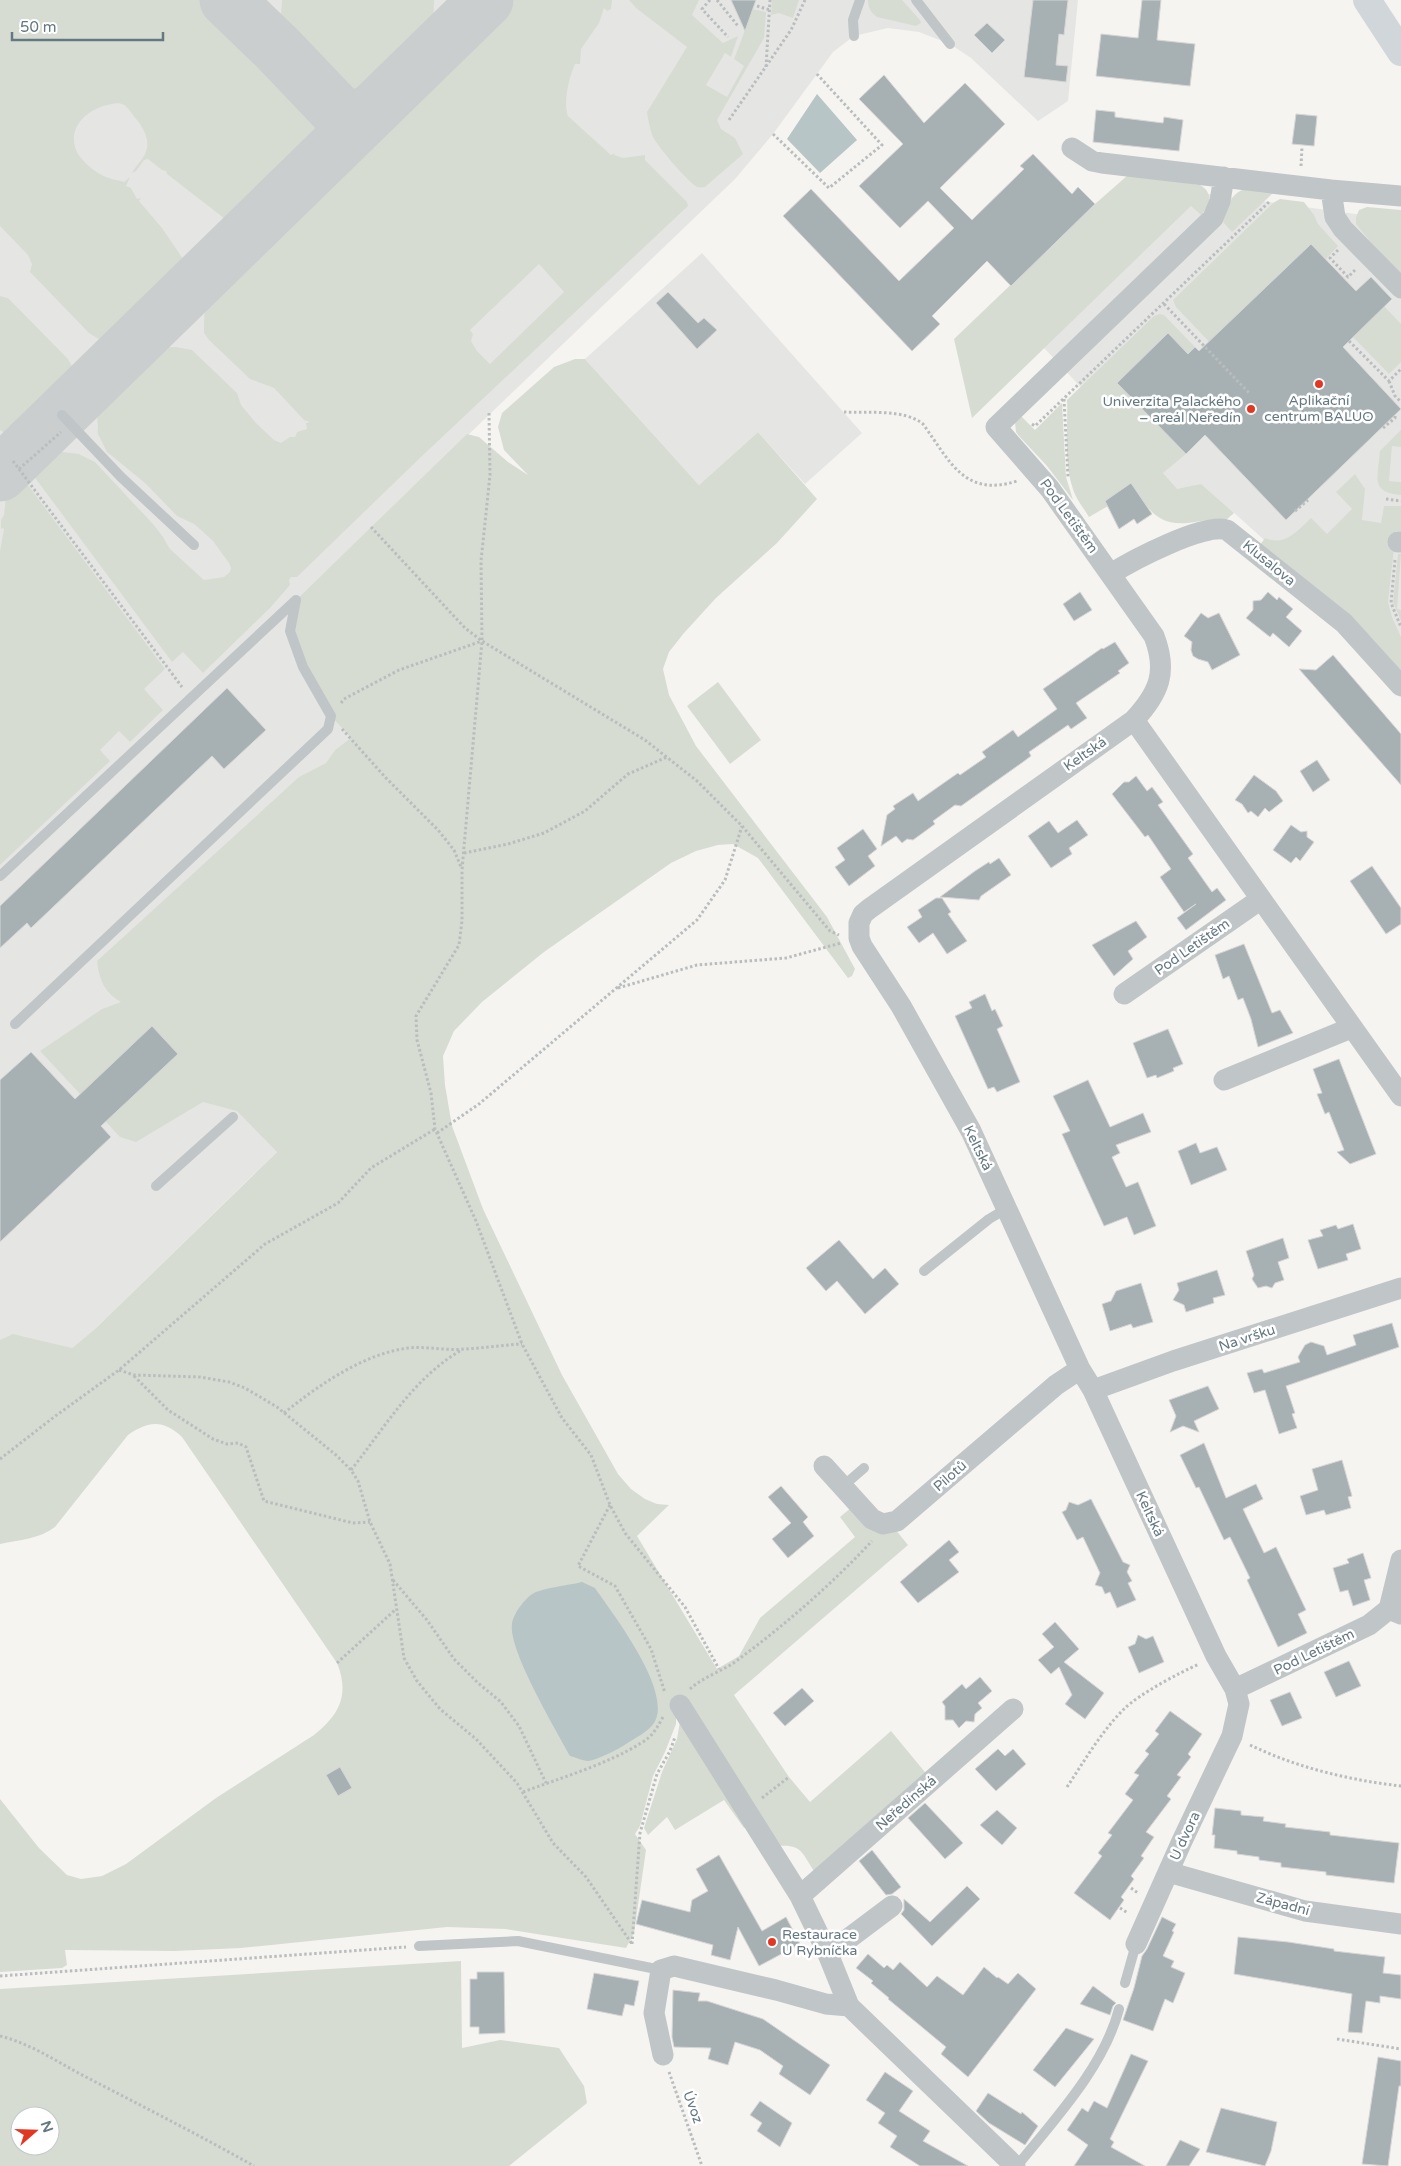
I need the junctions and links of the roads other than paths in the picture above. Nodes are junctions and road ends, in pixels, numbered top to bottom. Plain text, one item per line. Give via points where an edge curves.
1 (860, 0) edge
2 (916, 0) edge
3 (1367, 0) edge
4 (854, 36) dead end
5 (950, 44) dead end
6 (1401, 52) edge
7 (1072, 148) dead end
8 (1224, 177) junction
9 (1331, 190) junction
10 (1401, 196) edge
11 (1401, 288) edge
12 (62, 415) dead end
13 (194, 545) dead end
14 (1111, 574) junction
15 (1401, 686) edge
16 (1134, 720) junction
17 (0, 876) edge
18 (1261, 899) junction
19 (1124, 994) dead end
20 (15, 1024) dead end
21 (1351, 1028) junction
22 (1224, 1080) dead end
23 (1401, 1096) edge
24 (233, 1117) dead end
25 (156, 1186) dead end
26 (1006, 1209) junction
27 (924, 1271) dead end
28 (1401, 1288) edge
29 (1080, 1369) junction
30 (1093, 1390) junction
31 (824, 1466) dead end
32 (864, 1468) dead end
33 (842, 1487) junction
34 (1401, 1560) edge
35 (1395, 1612) edge
36 (1235, 1689) junction
37 (672, 1709) road end
38 (1013, 1709) dead end
39 (1168, 1872) junction
40 (800, 1896) junction
41 (892, 1906) dead end
42 (1401, 1924) edge
43 (1136, 1944) joint
44 (419, 1946) road end
45 (828, 1954) junction
46 (661, 1970) junction
47 (1126, 1983) dead end
48 (849, 2006) junction
49 (1119, 2009) dead end
50 (663, 2055) road end
51 (1016, 2166) edge

1 - 4 lane via 854,20
2 - 5 lane
3 - 6 main road
7 - 8 street via 1102,164
8 - 9 street
8 - 14 street, Pod Letištěm via 1220,201 1212,218 996,427 1038,474
9 - 10 street
9 - 11 street via 1335,217 1343,230
12 - 13 lane via 121,477
14 - 15 street, Klusalova via 1154,550 1214,528 1227,530 1344,623
14 - 16 street, Pod Letištěm via 1154,636 1161,658 1159,684
16 - 18 street
16 - 26 street, Keltská via 869,909 859,923 858,938 901,1006 970,1131
17 - 20 lane via 296,600 290,631 304,667 331,716 328,729
18 - 19 street, Pod Letištěm
18 - 21 street
21 - 22 street
21 - 23 street
24 - 25 lane
26 - 27 lane
26 - 29 street, Keltská
28 - 30 street, Na vršku
29 - 30 street, Keltská
29 - 33 street, Pilotů via 1056,1385 904,1517 892,1523 883,1524 865,1514
30 - 36 street, Keltská via 1216,1656
31 - 33 street
32 - 33 lane
34 - 35 street, Pod Letištěm
35 - 36 street, Pod Letištěm
36 - 39 street, U dvora via 1239,1704 1232,1736
37 - 40 street via 746,1811
38 - 40 street, Neředínská
39 - 42 street, Západní via 1305,1911
39 - 43 street, U dvora
40 - 45 street
41 - 45 street
43 - 47 lane, U dvora
44 - 46 lane via 518,1941
45 - 48 street
46 - 48 street via 674,1966 826,2004
46 - 50 street via 654,2013
48 - 51 street
49 - 51 lane via 1114,2027 1083,2082

